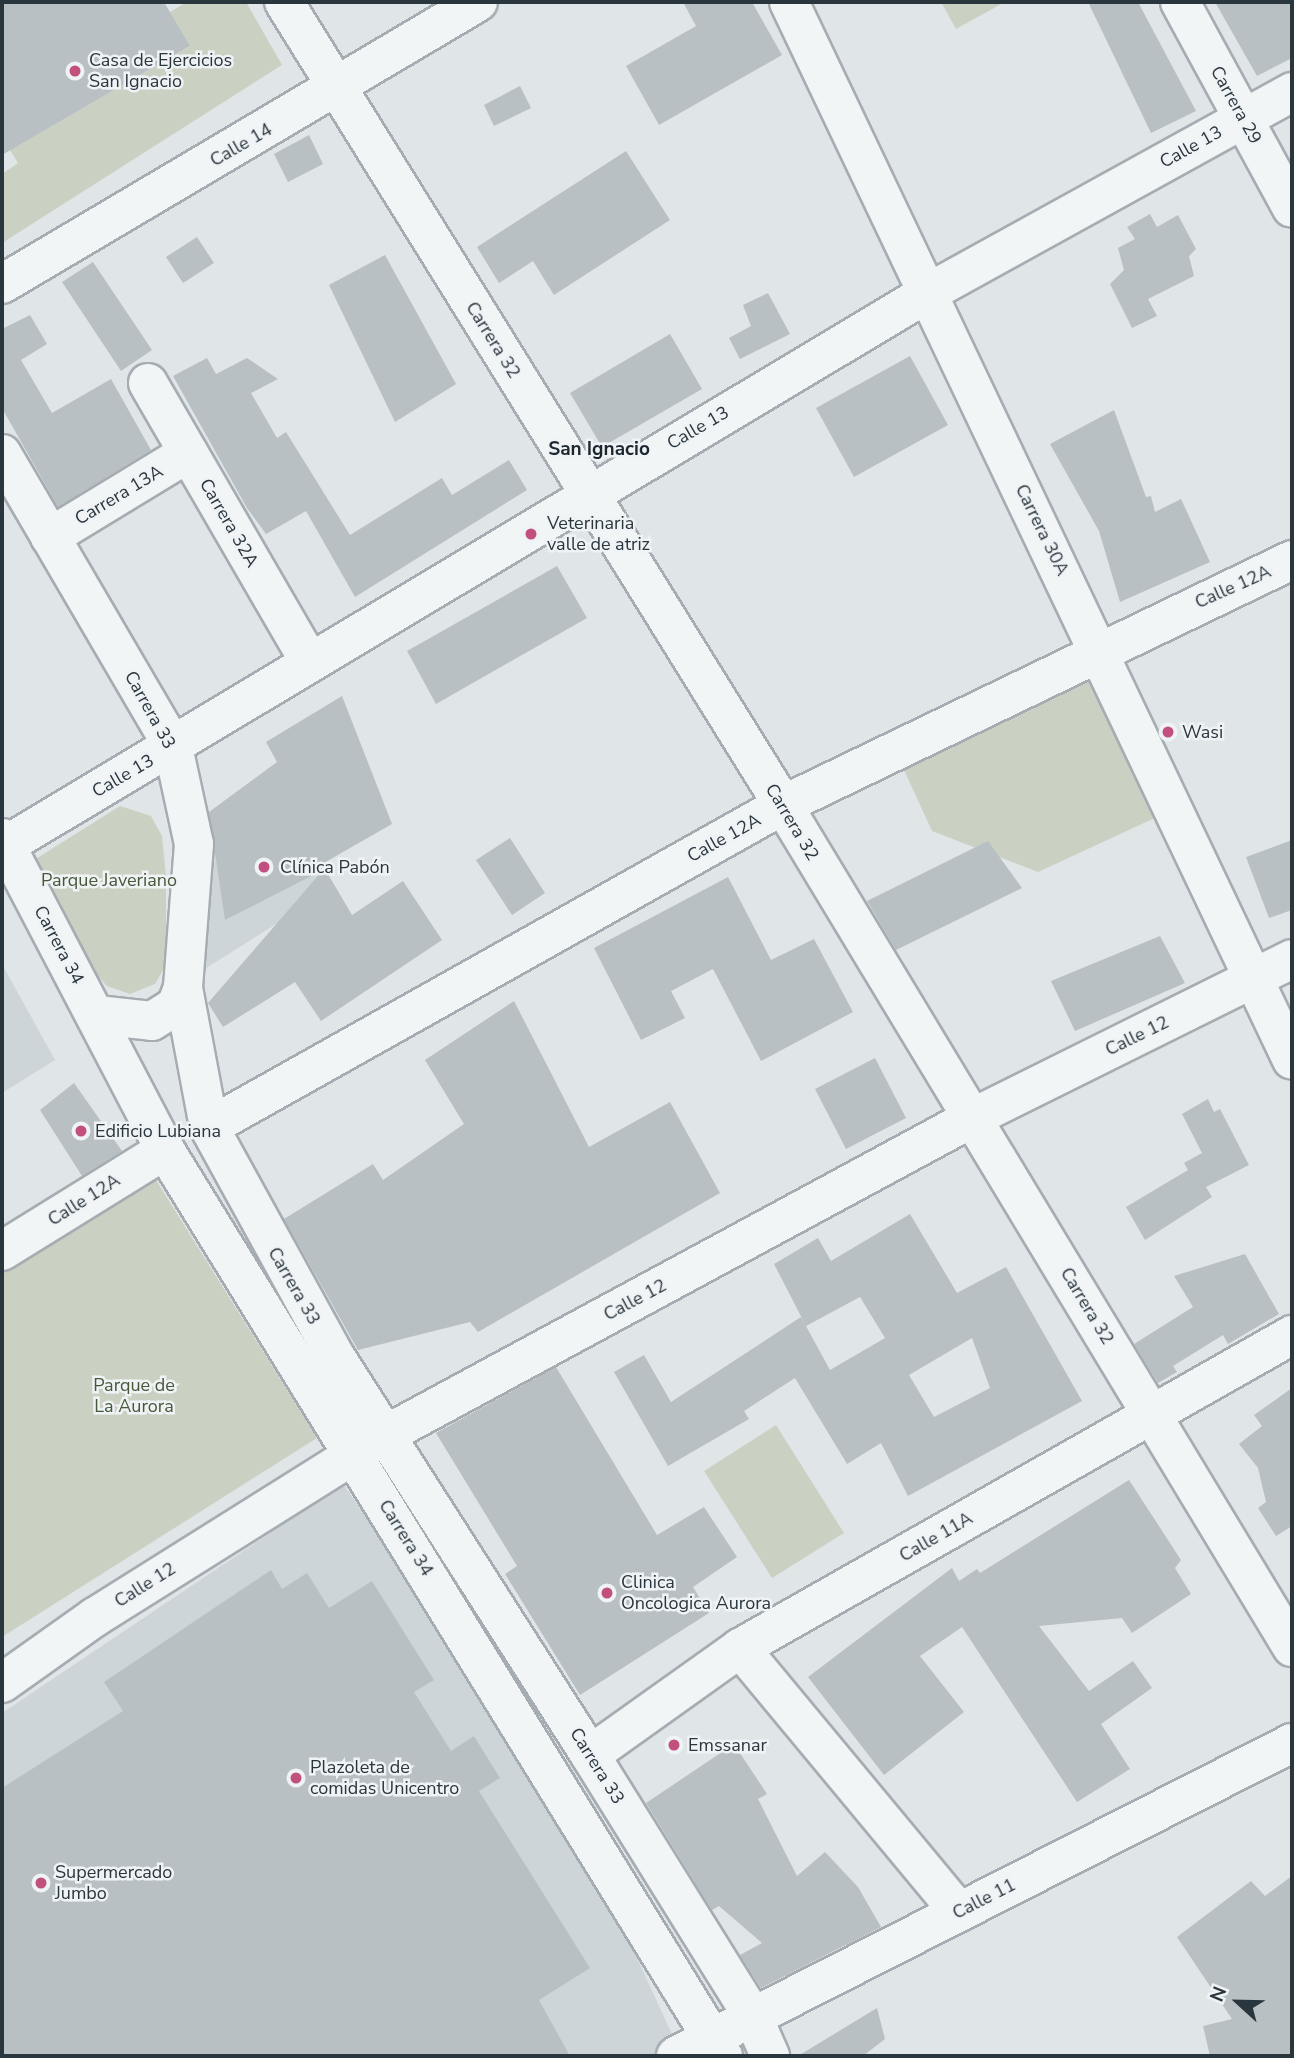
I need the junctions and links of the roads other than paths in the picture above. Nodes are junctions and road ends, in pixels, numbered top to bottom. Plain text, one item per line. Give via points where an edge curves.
1 (284, 2) edge
2 (478, 2) edge
3 (789, 2) edge
4 (1180, 2) edge
5 (338, 89) junction
6 (1292, 92) edge
7 (1243, 118) junction
8 (1292, 208) edge
9 (2, 284) edge
10 (926, 294) junction
11 (148, 383) dead end
12 (188, 453) junction
13 (2, 454) edge
14 (588, 492) junction
15 (50, 537) junction
16 (1292, 560) edge
17 (1101, 647) junction
18 (310, 663) junction
19 (173, 747) junction
20 (783, 805) junction
21 (4, 841) edge
22 (1292, 959) edge
23 (1256, 977) junction
24 (183, 988) junction
25 (97, 1015) junction
26 (1292, 1059) edge
27 (972, 1118) junction
28 (209, 1127) junction
29 (166, 1150) junction
30 (2, 1251) edge
31 (1292, 1335) edge
32 (1153, 1413) junction
33 (370, 1444) junction
34 (1292, 1647) edge
35 (740, 1648) junction
36 (2, 1683) edge
37 (1292, 1743) edge
38 (590, 1755) junction
39 (959, 1912) junction
40 (753, 2017) junction
41 (719, 2046) edge
42 (676, 2056) edge
43 (770, 2056) edge

1 - 5 street, Carrera 32
2 - 5 street, Calle 14
3 - 10 street, Carrera 30A
4 - 7 street, Carrera 29
5 - 9 street, Calle 14
5 - 14 street, Carrera 32
6 - 7 street, Calle 13
7 - 8 street, Carrera 29
7 - 10 street, Calle 13
10 - 14 street, Calle 13
10 - 17 street, Carrera 30A
11 - 12 street, Carrera 32A
12 - 15 street, Carrera 13A
12 - 18 street, Carrera 32A
13 - 15 street, Carrera 33
14 - 18 street, Calle 13
14 - 20 street, Carrera 32
15 - 19 street, Carrera 33
16 - 17 street, Calle 12A
17 - 20 street, Calle 12A
17 - 23 street, Carrera 30A
18 - 19 street, Calle 13
19 - 21 street, Calle 13
19 - 24 street, Carrera 33 via 194,844
20 - 27 street, Carrera 32
20 - 28 street, Calle 12A
21 - 25 street, Carrera 34
22 - 23 street, Calle 12
23 - 26 street, Carrera 30A
23 - 27 street, Calle 12
24 - 25 street via 176,1006 152,1021
24 - 28 street, Carrera 33
25 - 29 street, Carrera 34
27 - 32 street, Carrera 32
27 - 33 street, Calle 12
28 - 33 street, Carrera 33
29 - 30 street, Calle 12A
29 - 33 street, Carrera 34
31 - 32 street, Calle 11A
32 - 34 street, Carrera 32
32 - 35 street, Calle 11A
33 - 36 street, Calle 12
33 - 38 street, Carrera 33
33 - 41 street, Carrera 34
35 - 38 street, Calle 11A
35 - 39 street
37 - 39 street, Calle 11
38 - 40 street, Carrera 33
39 - 40 street, Calle 11
40 - 41 street, Calle 11
40 - 43 street, Carrera 33
41 - 42 street, Calle 11

